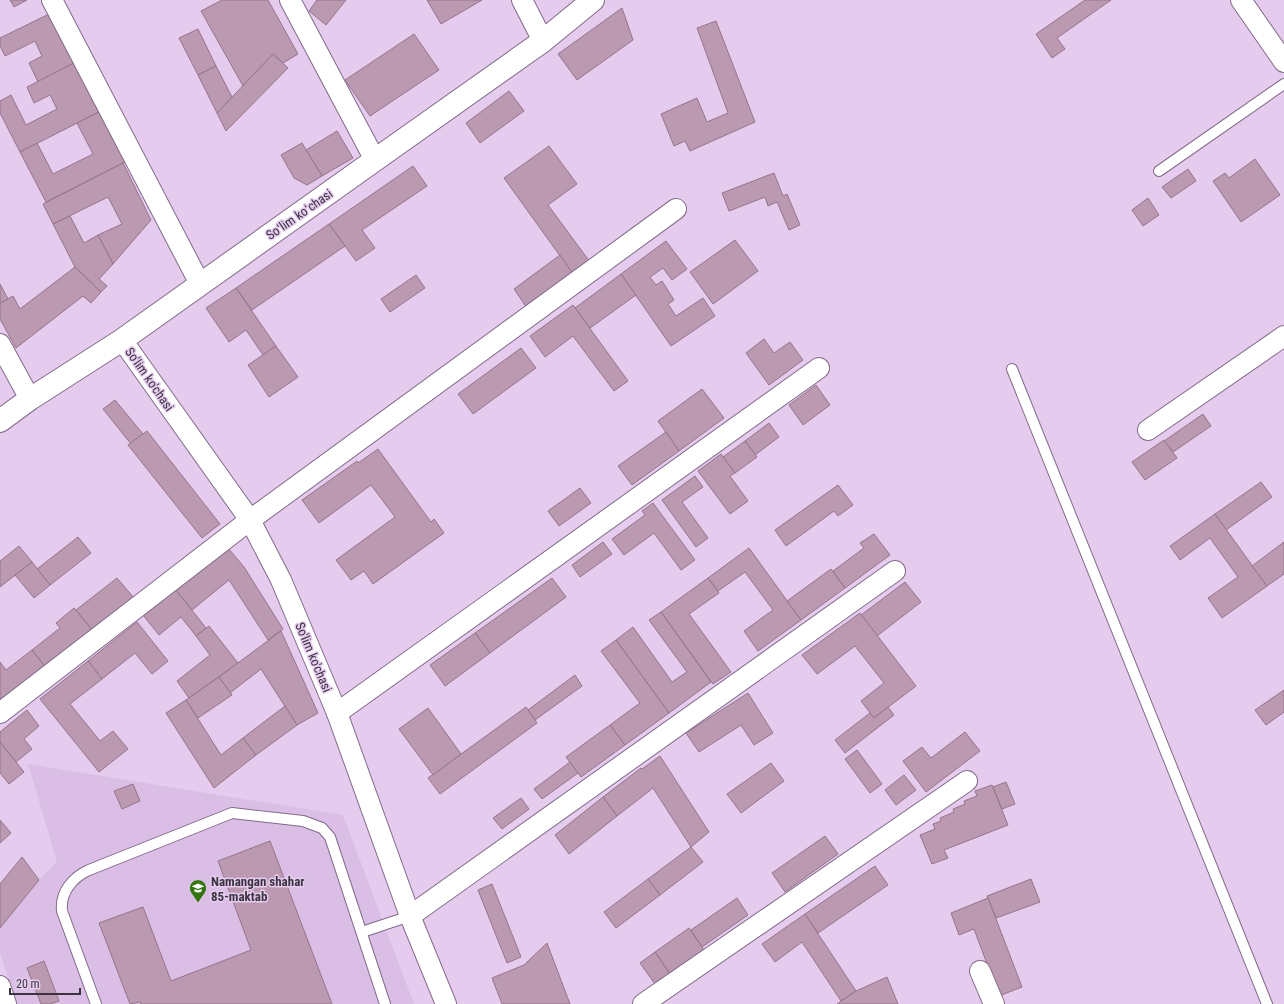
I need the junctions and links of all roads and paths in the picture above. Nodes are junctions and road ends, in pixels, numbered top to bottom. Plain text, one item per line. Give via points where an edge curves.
1 (52, 0) edge
2 (290, 0) edge
3 (522, 0) edge
4 (593, 0) edge
5 (1241, 0) edge
6 (543, 41) junction
7 (1284, 62) edge
8 (1284, 84) edge
9 (375, 160) junction
10 (1159, 171) dead end
11 (676, 209) dead end
12 (200, 284) junction
13 (1284, 336) edge
14 (122, 340) junction
15 (0, 344) edge
16 (819, 368) dead end
17 (1012, 369) dead end
18 (30, 399) junction
19 (0, 422) edge
20 (1148, 430) dead end
21 (250, 520) junction
22 (895, 571) dead end
23 (0, 713) edge
24 (337, 713) junction
25 (967, 781) dead end
26 (410, 916) junction
27 (362, 932) junction
28 (980, 971) dead end
29 (0, 986) edge
30 (6, 1004) edge
31 (96, 1004) edge
32 (385, 1004) edge
33 (446, 1004) edge
34 (643, 1004) edge
35 (994, 1004) edge
36 (1268, 1004) edge

1 - 12 street
2 - 9 street
3 - 6 street
4 - 6 street, Soʻlim koʻchasi
5 - 7 street
6 - 9 street, Soʻlim koʻchasi
8 - 10 lane
9 - 12 street, Soʻlim koʻchasi
11 - 21 street
12 - 14 street, Soʻlim koʻchasi
13 - 20 street
14 - 18 street, Soʻlim koʻchasi
14 - 21 street, So'lim ko'chasi
15 - 18 street
16 - 24 street
17 - 36 lane
18 - 19 street, Soʻlim koʻchasi
21 - 23 street
21 - 24 street, So'lim ko'chasi via 281,580
22 - 26 street
24 - 26 street, So'lim ko'chasi
25 - 34 street
26 - 27 lane
26 - 33 street, So'lim ko'chasi
27 - 31 lane via 330,836 322,828 303,821 232,813 89,870 73,880 62,897 62,911
27 - 32 lane
28 - 35 street
29 - 30 street

